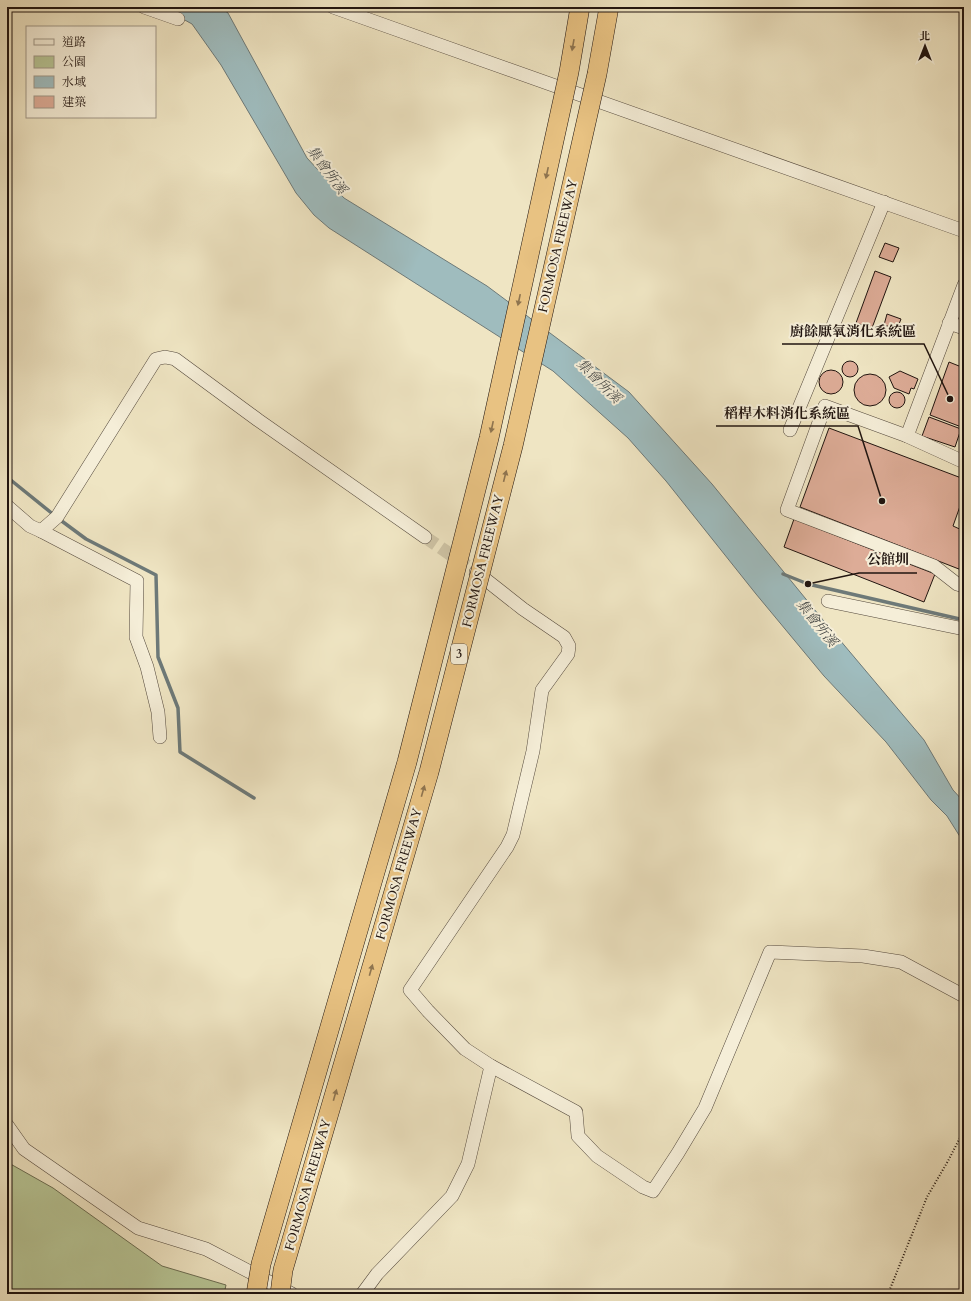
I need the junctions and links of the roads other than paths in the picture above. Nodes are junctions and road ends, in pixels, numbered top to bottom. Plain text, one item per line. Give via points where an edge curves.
1 (144, 7) edge
2 (333, 7) edge
3 (580, 7) edge
4 (608, 7) edge
5 (178, 20) dead end
6 (884, 202) junction
7 (964, 231) edge
8 (964, 285) edge
9 (949, 323) junction
10 (964, 328) edge
11 (790, 430) dead end
12 (907, 436) junction
13 (964, 462) edge
14 (7, 506) edge
15 (41, 531) junction
16 (425, 537) tunnel mouth
17 (476, 572) tunnel mouth
18 (964, 586) edge
19 (828, 601) dead end
20 (964, 629) edge
21 (160, 737) dead end
22 (964, 996) edge
23 (491, 1066) junction
24 (7, 1125) edge
25 (256, 1294) edge
26 (280, 1294) edge
27 (292, 1294) edge
28 (364, 1294) edge

1 - 5 street
2 - 6 street
3 -> 25 highway, FORMOSA FREEWAY / 3, bridge via 569,72 486,454 407,762 261,1264
26 -> 4 highway, FORMOSA FREEWAY / 3, bridge via 283,1270 429,772 513,446 597,74
6 - 7 street
6 - 11 street
8 - 9 street
9 - 10 street
9 - 12 street
12 - 13 street
12 - 18 street via 826,406 787,510 934,566 957,584
14 - 15 street via 30,526
15 - 16 street via 57,517 156,359 165,357 175,359
15 - 21 street via 138,581 136,638 158,712
17 - 23 street via 564,637 569,646 568,654 542,690 534,751 513,835 410,990 465,1049
19 - 20 street
22 - 23 street via 901,962 863,956 770,952 705,1108 653,1192 597,1156 578,1136 576,1112
23 - 28 street via 468,1164 452,1196 377,1274
24 - 27 street via 24,1149 138,1228 206,1249

